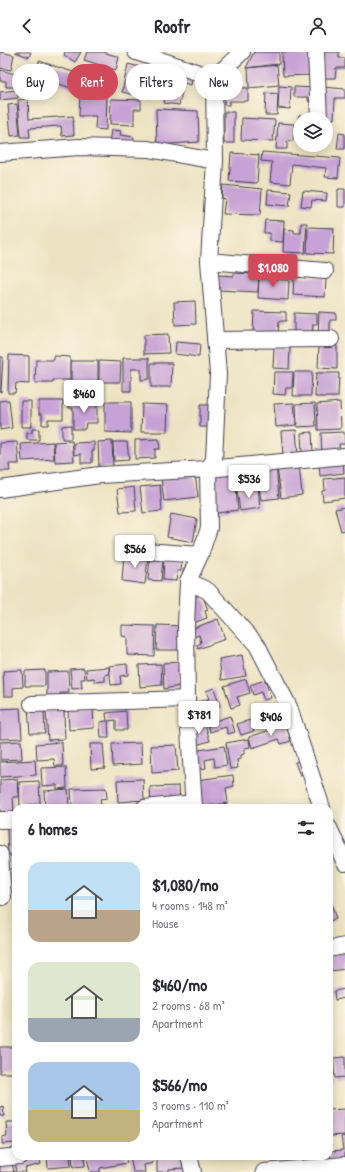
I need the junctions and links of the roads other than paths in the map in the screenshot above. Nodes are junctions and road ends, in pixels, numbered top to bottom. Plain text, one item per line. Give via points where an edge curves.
1 (136, 52) edge
2 (242, 52) edge
3 (316, 52) edge
4 (229, 64) edge
5 (195, 72) edge
6 (214, 100) edge
7 (319, 112) edge
8 (0, 153) edge
9 (215, 161) junction
10 (209, 261) junction
11 (326, 271) dead end
12 (330, 339) dead end
13 (215, 340) junction
14 (345, 456) edge
15 (208, 469) junction
16 (0, 489) edge
17 (132, 550) dead end
18 (200, 555) junction
19 (188, 581) junction
20 (187, 699) junction
21 (32, 704) dead end
22 (194, 804) edge
23 (321, 804) edge
24 (0, 820) edge
25 (12, 820) edge
26 (333, 841) edge
27 (0, 854) edge
28 (345, 863) edge
29 (3, 897) dead end
30 (345, 946) edge
31 (333, 948) edge
32 (12, 1157) edge
33 (0, 1158) edge
34 (190, 1160) edge
35 (345, 1166) edge
36 (193, 1172) edge
37 (264, 1172) edge

1 - 5 street
2 - 4 street
3 - 7 street
6 - 9 street
8 - 9 street via 80,147 148,149
9 - 10 street
10 - 11 street
10 - 13 street
12 - 13 street
13 - 15 street via 218,374 214,460
14 - 15 street
15 - 16 street via 100,475
15 - 18 street via 209,528
17 - 18 street
18 - 19 street
19 - 20 street
19 - 23 street via 208,591 257,645 289,707
20 - 21 street
20 - 22 street
24 - 25 street
26 - 28 street
27 - 29 street
30 - 31 street
32 - 33 street
34 - 36 street
35 - 37 street

